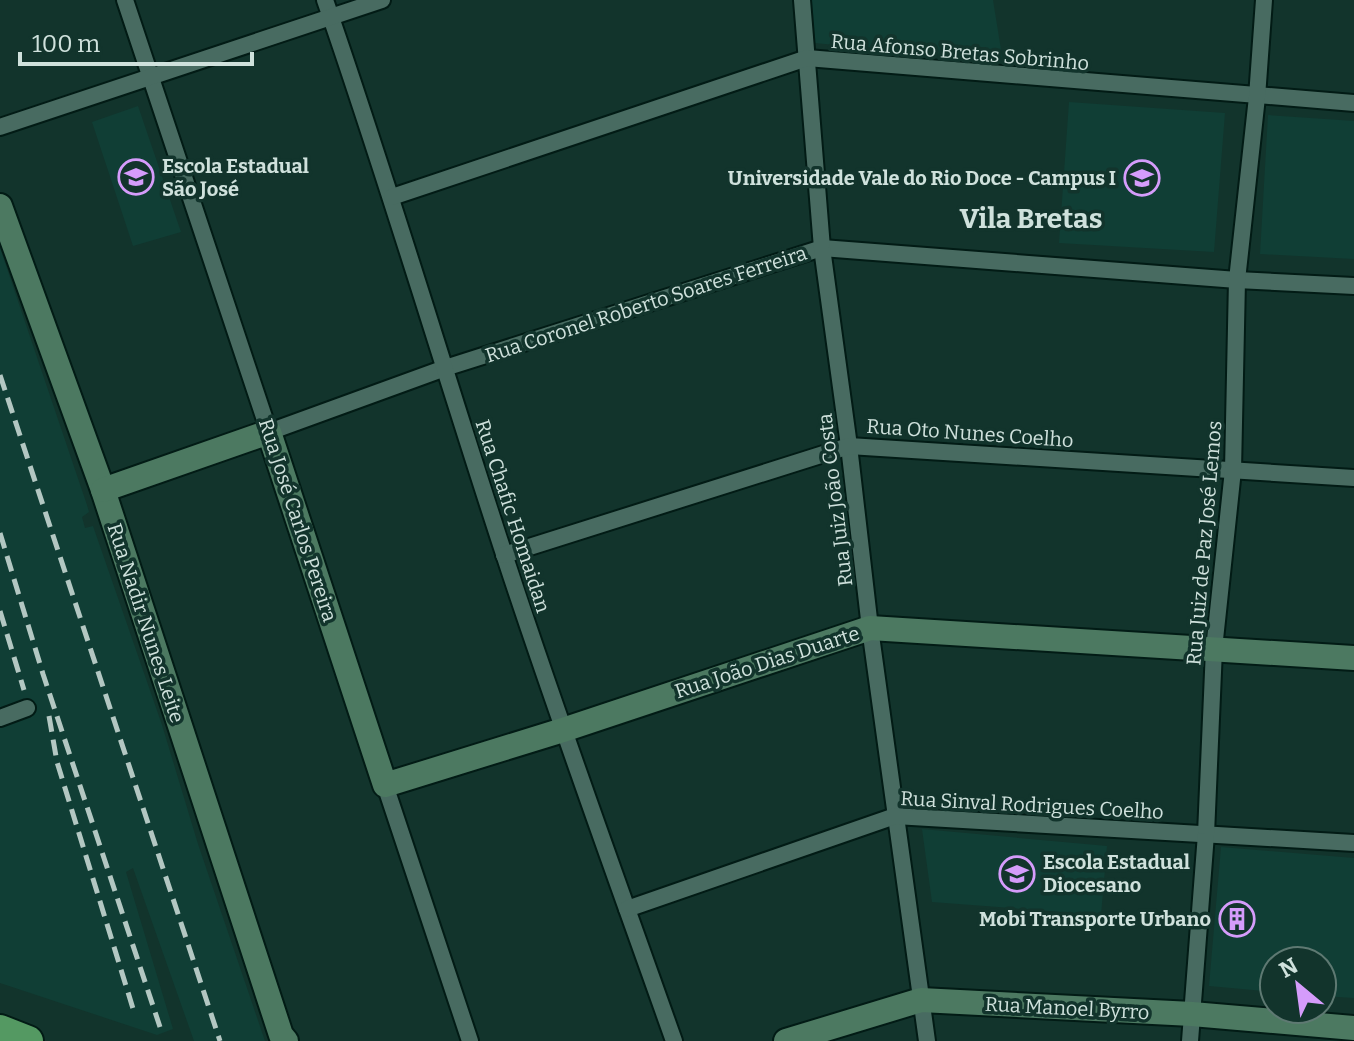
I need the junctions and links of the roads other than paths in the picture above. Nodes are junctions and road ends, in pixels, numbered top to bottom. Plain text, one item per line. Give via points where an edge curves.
1 (125, 0) edge
2 (325, 0) edge
3 (382, 0) edge
4 (802, 0) edge
5 (1264, 0) edge
6 (330, 17) junction
7 (807, 58) junction
8 (151, 77) junction
9 (1257, 97) junction
10 (1354, 103) edge
11 (0, 127) edge
12 (392, 197) junction
13 (0, 206) edge
14 (822, 248) junction
15 (1237, 280) junction
16 (1354, 286) edge
17 (445, 368) junction
18 (269, 432) junction
19 (849, 446) junction
20 (1233, 470) junction
21 (1354, 478) edge
22 (103, 490) junction
23 (504, 555) junction
24 (870, 628) junction
25 (1214, 649) junction
26 (1354, 658) edge
27 (27, 708) dead end
28 (0, 718) edge
29 (563, 730) junction
30 (385, 785) junction
31 (895, 816) junction
32 (1206, 834) junction
33 (1354, 843) edge
34 (627, 909) junction
35 (921, 1000) junction
36 (1192, 1014) junction
37 (1354, 1028) edge
38 (0, 1030) edge
39 (28, 1041) edge
40 (286, 1041) edge
41 (470, 1041) edge
42 (674, 1041) edge
43 (786, 1041) edge
44 (927, 1041) edge
45 (1190, 1041) edge

1 - 8 street, Rua José Carlos Pereira
2 - 6 street, Rua Chafic Homaidan
3 - 6 street
4 - 7 street, Rua Juiz João Costa
5 - 9 street, Rua Juiz de Paz José Lemos
6 - 8 street
6 - 12 street, Rua Chafic Homaidan
7 - 9 street, Rua Afonso Bretas Sobrinho
7 - 12 street, Rua Afonso Bretas Sobrinho
7 - 14 street, Rua Juiz João Costa
8 - 11 street
8 - 18 street, Rua José Carlos Pereira
9 - 10 street, Rua Afonso Bretas Sobrinho
9 - 15 street, Rua Juiz de Paz José Lemos
12 - 17 street, Rua Chafic Homaidan
13 - 22 street, Rua Nadir Nunes Leite
14 - 15 street, Rua Coronel Roberto Soares Ferreira
14 - 17 street, Rua Coronel Roberto Soares Ferreira
14 - 19 street, Rua Juiz João Costa
15 - 16 street, Rua Coronel Roberto Soares Ferreira
15 - 20 street, Rua Juiz de Paz José Lemos
17 - 18 street, Rua Coronel Roberto Soares Ferreira
17 - 23 street, Rua Chafic Homaidan
18 - 22 street, Rua Coronel Roberto Soares Ferreira
18 - 30 street, Rua José Carlos Pereira
19 - 20 street, Rua Oto Nunes Coelho
19 - 23 street, Rua Oto Nunes Coelho
19 - 24 street, Rua Juiz João Costa
20 - 21 street, Rua Oto Nunes Coelho
20 - 25 street, Rua Juiz de Paz José Lemos
22 - 40 street, Rua Nadir Nunes Leite
23 - 29 street, Rua Chafic Homaidan
24 - 25 street, Rua João Dias Duarte
24 - 29 street, Rua João Dias Duarte
24 - 31 street, Rua Juiz João Costa
25 - 26 street, Rua João Dias Duarte
25 - 32 street, Rua Juiz de Paz José Lemos
27 - 28 street
29 - 30 street, Rua João Dias Duarte
29 - 34 street, Rua Chafic Homaidan
30 - 41 street, Rua José Carlos Pereira
31 - 32 street, Rua Sinval Rodrigues Coelho
31 - 34 street, Rua Sinval Rodrigues Coelho
31 - 35 street, Rua Juiz João Costa
32 - 33 street, Rua Sinval Rodrigues Coelho
32 - 36 street, Rua Juiz de Paz José Lemos
34 - 42 street, Rua Chafic Homaidan
35 - 36 street, Rua Manoel Byrro
35 - 43 street, Rua Manoel Byrro
35 - 44 street, Rua Juiz João Costa
36 - 37 street, Rua Manoel Byrro
36 - 45 street, Rua Juiz de Paz José Lemos
38 - 39 highway

